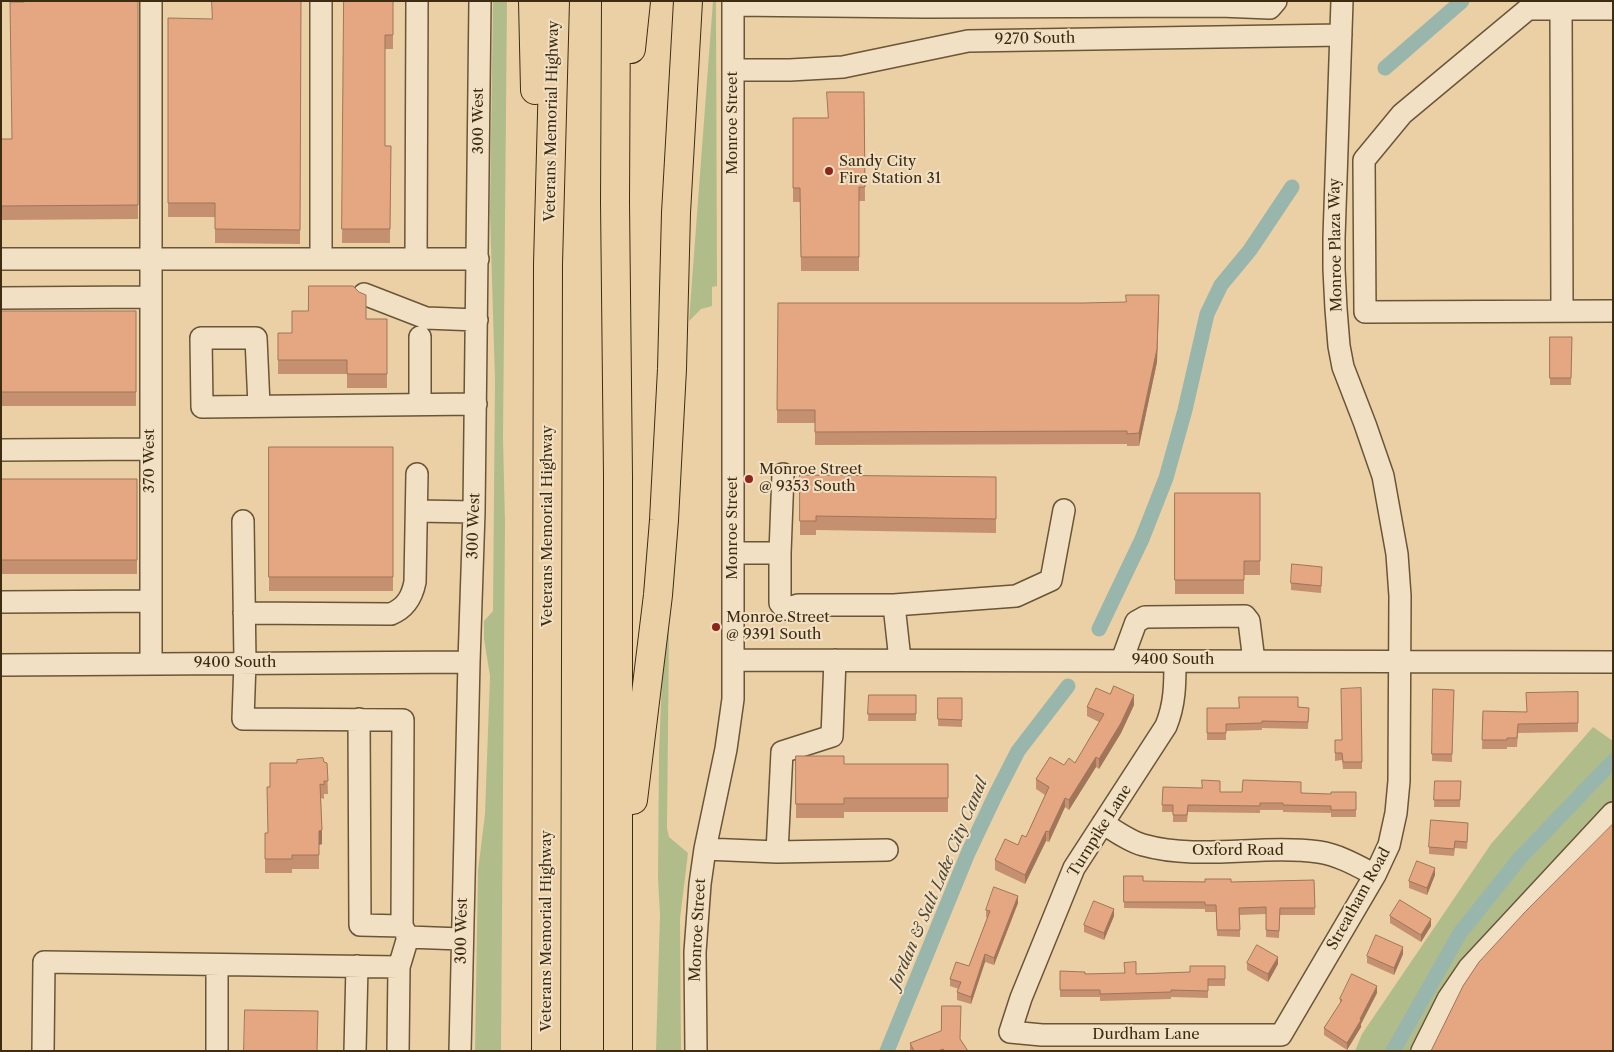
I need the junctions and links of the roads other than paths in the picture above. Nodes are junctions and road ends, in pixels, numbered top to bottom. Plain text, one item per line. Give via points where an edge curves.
1 (151, 1) edge
2 (321, 1) edge
3 (417, 1) edge
4 (480, 1) edge
5 (532, 1) edge
6 (555, 1) edge
7 (616, 1) edge
8 (636, 1) edge
9 (688, 1) edge
10 (1276, 1) edge
11 (1342, 1) edge
12 (733, 3) edge
13 (785, 3) edge
14 (1561, 10) junction
15 (1613, 10) edge
16 (1340, 35) junction
17 (733, 70) junction
18 (615, 202) junction
19 (321, 258) junction
20 (416, 258) junction
21 (1, 259) edge
22 (150, 259) junction
23 (478, 259) junction
24 (548, 264) junction
25 (364, 294) edge
26 (150, 297) junction
27 (1, 298) edge
28 (1562, 311) junction
29 (1613, 311) edge
30 (477, 320) junction
31 (420, 337) dead end
32 (420, 404) junction
33 (476, 404) junction
34 (259, 406) dead end
35 (150, 449) junction
36 (1, 450) edge
37 (418, 474) dead end
38 (783, 474) dead end
39 (1064, 510) dead end
40 (417, 511) junction
41 (474, 512) junction
42 (243, 520) dead end
43 (733, 553) junction
44 (780, 553) junction
45 (151, 601) junction
46 (1, 602) edge
47 (894, 605) junction
48 (244, 613) junction
49 (733, 660) junction
50 (835, 660) junction
51 (900, 660) junction
52 (1122, 660) junction
53 (1175, 661) junction
54 (1254, 661) junction
55 (1399, 661) junction
56 (245, 662) junction
57 (468, 662) junction
58 (1613, 662) edge
59 (151, 664) junction
60 (1, 665) edge
61 (359, 719) junction
62 (1613, 813) edge
63 (1103, 823) junction
64 (705, 849) junction
65 (887, 850) dead end
66 (778, 852) junction
67 (1375, 875) junction
68 (405, 932) junction
69 (461, 940) junction
70 (217, 965) junction
71 (356, 966) junction
72 (399, 967) junction
73 (619, 1003) junction
74 (1010, 1032) joint
75 (1281, 1034) joint
76 (42, 1051) edge
77 (217, 1051) edge
78 (356, 1051) edge
79 (398, 1051) edge
80 (460, 1051) edge
81 (546, 1051) edge
82 (618, 1051) edge
83 (696, 1051) edge
84 (1422, 1051) edge

1 - 22 street, 370 West
2 - 19 street
3 - 20 street
4 - 23 street, 300 West
5 - 24 highway
6 - 24 highway, Veterans Memorial Highway
7 - 18 highway
8 - 18 highway
9 - 73 highway via 664,520 630,831
10 - 13 street via 1270,8 923,7
11 - 16 street, Monroe Plaza Way
12 - 13 street
12 - 17 street, Monroe Street
14 - 15 street
14 - 28 street
14 - 28 street via 1528,10 1402,114 1364,160 1364,188 1365,312
16 - 17 street, 9270 South via 968,41 843,67
16 - 55 street, Monroe Plaza Way via 1334,254 1339,346 1343,367 1380,467 1390,513 1400,596
17 - 43 street, Monroe Street
18 - 73 highway
19 - 20 street
19 - 22 street
20 - 23 street
21 - 22 street
22 - 26 street, 370 West
23 - 30 street, 300 West
24 - 81 highway, Veterans Memorial Highway
25 - 30 street via 426,318
26 - 27 street
26 - 35 street, 370 West
28 - 29 street
30 - 33 street, 300 West
31 - 32 street
32 - 33 street
32 - 34 street
33 - 41 street, 300 West
35 - 36 street
35 - 45 street, 370 West
37 - 40 street
38 - 44 street
39 - 47 street via 1052,580 1016,596
40 - 41 street
40 - 48 street via 415,582 413,593 401,610 391,614
41 - 57 street, 300 West
42 - 48 street
43 - 44 street
43 - 49 street, Monroe Street
44 - 47 street via 780,604 785,609 798,606
45 - 46 street
45 - 59 street, 370 West
47 - 51 street
48 - 56 street
49 - 50 street, 9400 South
49 - 64 street, Monroe Street via 733,699 726,749
50 - 51 street, 9400 South
50 - 66 street via 832,736 782,752
51 - 52 street, 9400 South
52 - 53 street, 9400 South
52 - 54 street via 1136,622 1145,617 1245,616 1249,622
53 - 54 street, 9400 South
53 - 63 street, Turnpike Lane via 1175,691 1166,726
54 - 55 street, 9400 South
55 - 58 street, 9400 South
55 - 67 street, Streatham Road via 1396,813 1389,845
56 - 57 street, 9400 South
56 - 59 street, 9400 South
56 - 61 street via 243,719
57 - 69 street, 300 West
59 - 60 street, 9400 South
61 - 68 street via 360,925
61 - 68 street via 403,720
62 - 84 street via 1468,968
63 - 67 street, Oxford Road via 1142,844 1166,849 1320,853
63 - 74 street, Turnpike Lane via 1074,868 1020,998
64 - 66 street
64 - 83 street, Monroe Street via 696,927
65 - 66 street
67 - 75 street, Streatham Road
68 - 69 street
68 - 72 street
69 - 80 street, 300 West
70 - 71 street
70 - 76 street via 44,962
70 - 77 street
71 - 72 street
71 - 78 street
72 - 79 street
73 - 82 highway
74 - 75 street, Durdham Lane via 1042,1035

